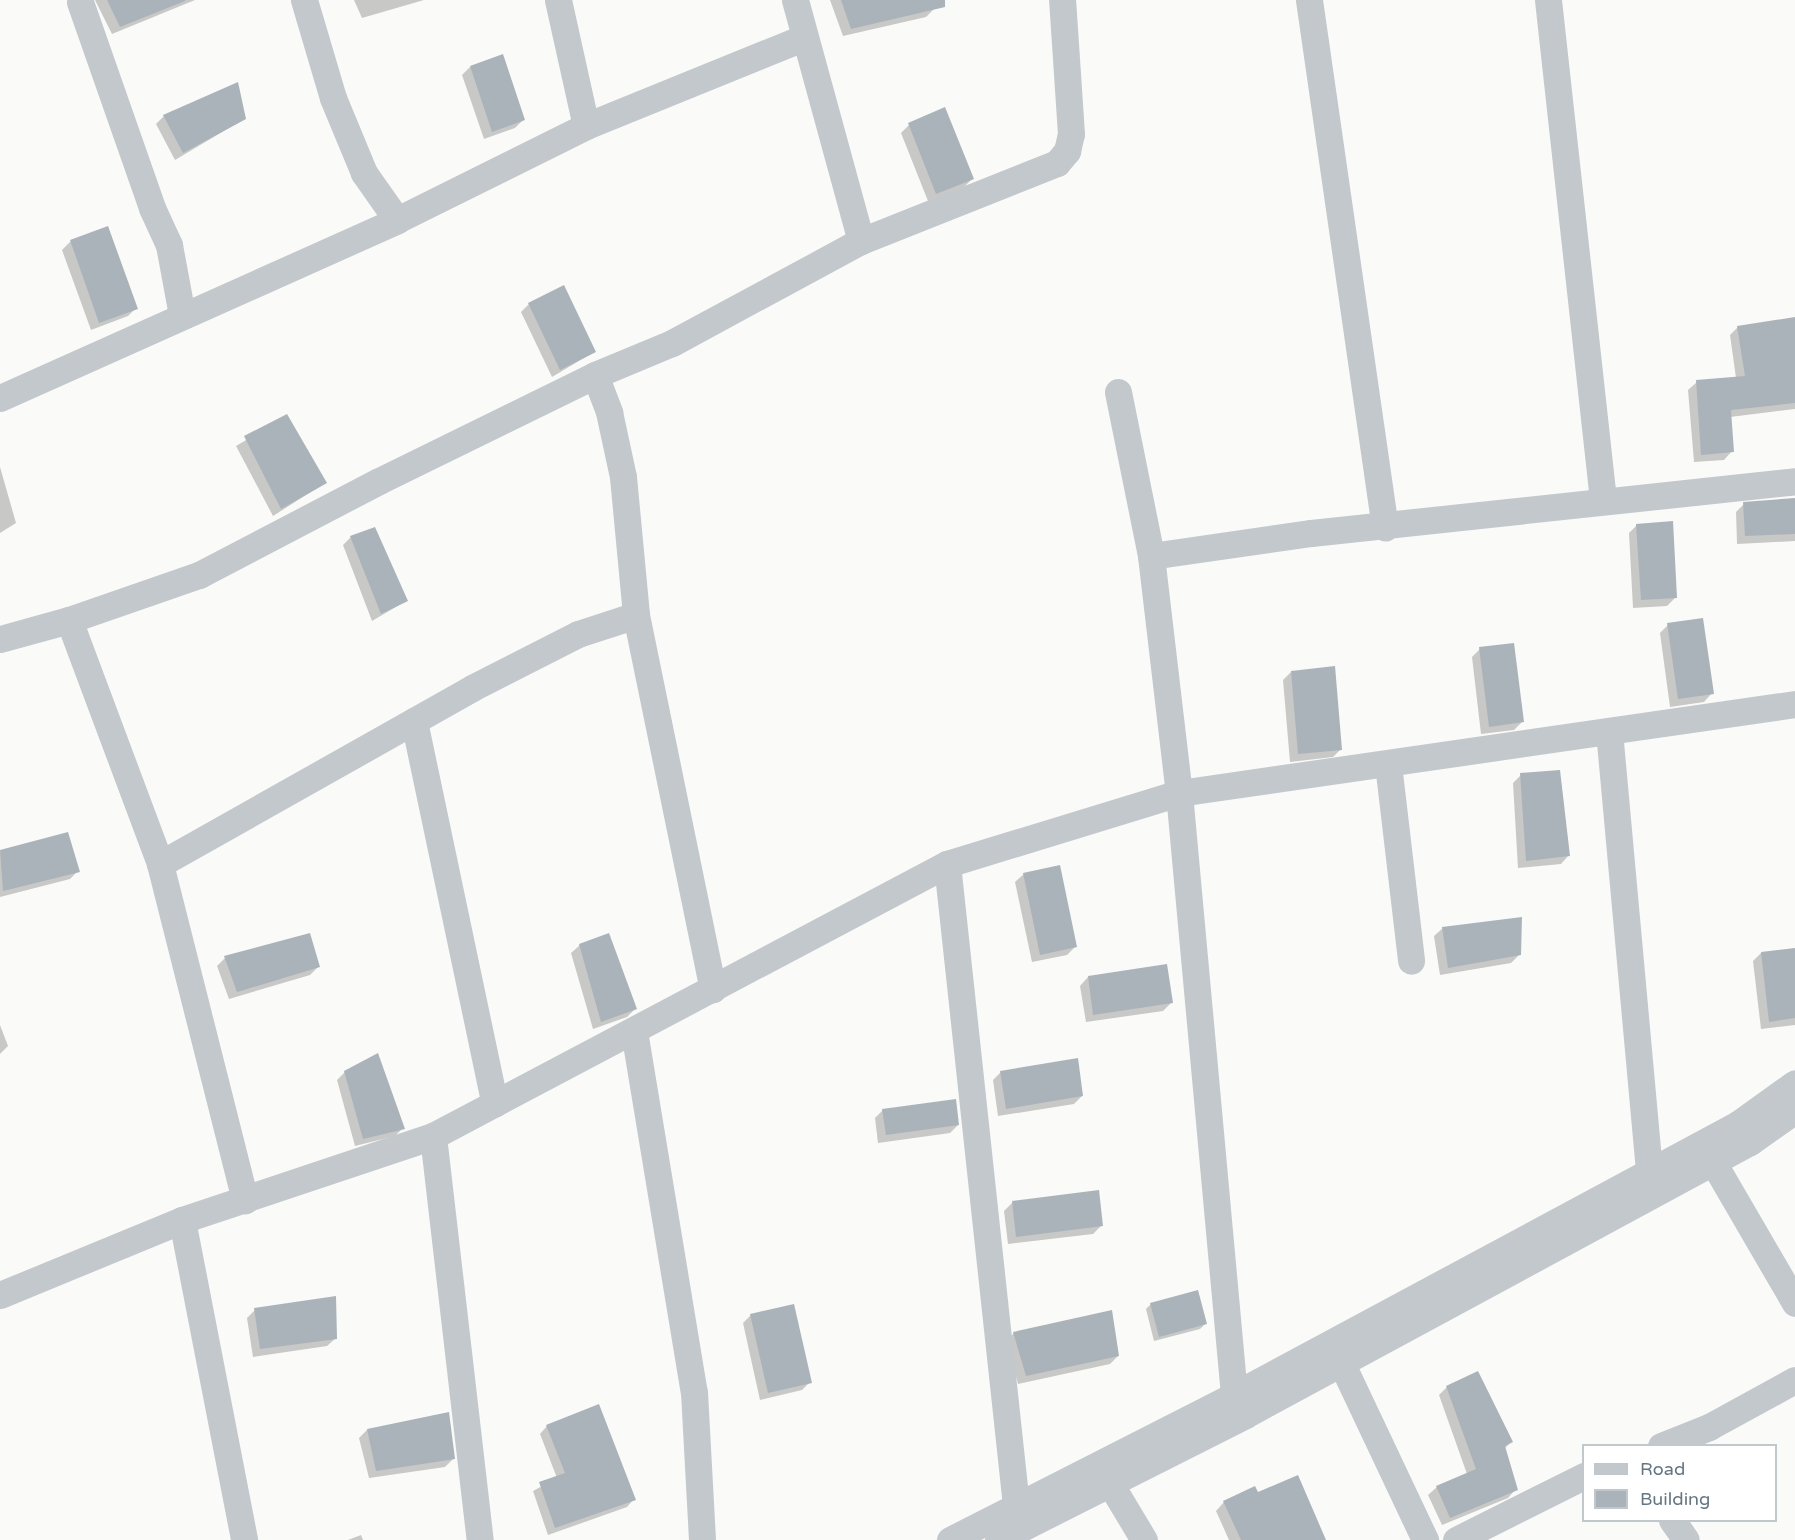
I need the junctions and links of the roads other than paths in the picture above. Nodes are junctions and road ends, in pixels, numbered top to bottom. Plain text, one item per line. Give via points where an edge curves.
1 (304, 0) edge
2 (558, 0) edge
3 (795, 0) edge
4 (1062, 0) edge
5 (1309, 0) edge
6 (1548, 0) edge
7 (80, 2) dead end
8 (803, 38) junction
9 (586, 126) junction
10 (397, 220) junction
11 (861, 240) junction
12 (182, 315) junction
13 (595, 375) junction
14 (1118, 392) dead end
15 (0, 398) edge
16 (1795, 481) edge
17 (1603, 500) junction
18 (1385, 528) junction
19 (1151, 556) junction
20 (636, 615) junction
21 (69, 621) junction
22 (0, 639) edge
23 (1795, 704) edge
24 (414, 721) junction
25 (1609, 731) junction
26 (1388, 764) junction
27 (1179, 794) junction
28 (160, 864) junction
29 (947, 864) junction
30 (1411, 961) dead end
31 (713, 989) junction
32 (634, 1031) junction
33 (1795, 1083) edge
34 (495, 1104) junction
35 (1795, 1110) edge
36 (434, 1136) junction
37 (1713, 1162) junction
38 (1649, 1172) junction
39 (245, 1200) junction
40 (182, 1220) junction
41 (0, 1295) edge
42 (1795, 1303) edge
43 (1341, 1362) junction
44 (1795, 1380) edge
45 (1234, 1395) junction
46 (1666, 1444) edge
47 (1582, 1477) edge
48 (1111, 1485) junction
49 (1016, 1505) junction
50 (1673, 1522) edge
51 (244, 1540) edge
52 (480, 1540) edge
53 (702, 1540) edge
54 (950, 1540) edge
55 (998, 1540) edge
56 (1144, 1540) edge
57 (1425, 1540) edge
58 (1456, 1540) edge
59 (1686, 1540) edge

1 - 10 street via 333,98 364,173
2 - 9 street
3 - 8 street
4 - 11 street via 1071,134 1067,151 1057,163
5 - 18 street
6 - 17 street
7 - 12 street via 169,246
8 - 9 street
8 - 11 street
9 - 10 street
10 - 12 street
11 - 13 street via 672,344
12 - 15 street
13 - 20 street via 609,412 623,477
13 - 21 street via 379,481 199,576
14 - 19 street
16 - 17 street
17 - 18 street
18 - 19 street via 1311,533
19 - 27 street
20 - 24 street via 578,634
20 - 31 street
21 - 22 street
21 - 28 street
23 - 25 street
24 - 28 street
24 - 34 street
25 - 26 street
25 - 38 street
26 - 27 street
26 - 30 street
27 - 29 street
27 - 45 street
28 - 39 street
29 - 31 street
29 - 49 street
31 - 32 street
32 - 34 street
32 - 53 street via 694,1392
33 - 38 street via 1738,1124
34 - 36 street
35 - 37 street via 1750,1143
36 - 39 street
36 - 52 street
37 - 42 street
37 - 43 street
38 - 45 street
39 - 40 street
40 - 41 street
40 - 51 street
43 - 48 street
43 - 57 street
44 - 46 street via 1709,1427
45 - 49 street
47 - 58 street
48 - 55 street
48 - 56 street
49 - 54 street
50 - 59 street

